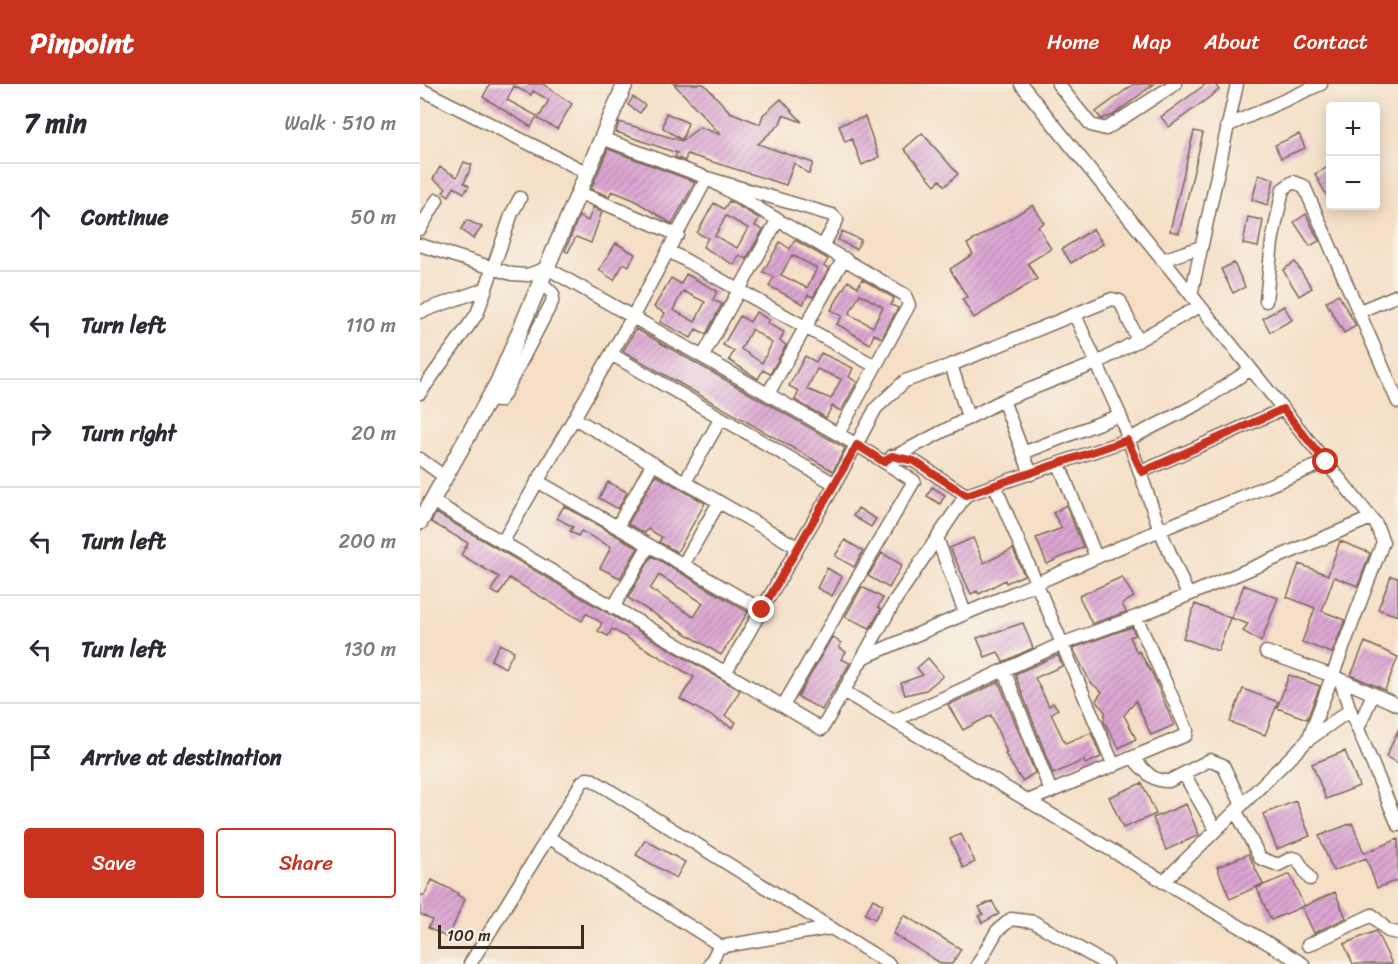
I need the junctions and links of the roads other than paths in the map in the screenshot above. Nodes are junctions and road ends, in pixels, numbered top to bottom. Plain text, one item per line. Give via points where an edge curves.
1 (625, 84) edge
2 (1022, 84) edge
3 (1058, 84) edge
4 (1175, 84) edge
5 (1237, 84) edge
6 (1321, 84) edge
7 (420, 89) edge
8 (1227, 126) junction
9 (602, 138) junction
10 (588, 173) junction
11 (707, 178) junction
12 (580, 193) junction
13 (520, 198) dead end
14 (437, 200) dead end
15 (778, 219) junction
16 (420, 229) edge
17 (678, 235) junction
18 (420, 245) edge
19 (823, 246) junction
20 (1201, 247) junction
21 (669, 251) junction
22 (844, 258) junction
23 (1162, 260) junction
24 (492, 268) junction
25 (544, 275) junction
26 (485, 289) junction
27 (739, 290) junction
28 (1191, 295) junction
29 (1398, 295) edge
30 (1266, 301) dead end
31 (1200, 306) junction
32 (1360, 311) junction
33 (420, 312) edge
34 (1075, 315) junction
35 (633, 316) junction
36 (805, 327) junction
37 (1138, 341) junction
38 (611, 354) junction
39 (703, 356) junction
40 (1097, 363) junction
41 (951, 365) junction
42 (875, 366) junction
43 (1251, 369) junction
44 (420, 393) edge
45 (768, 394) junction
46 (1003, 400) junction
47 (1398, 402) edge
48 (1283, 409) junction
49 (1120, 415) junction
50 (968, 417) junction
51 (574, 418) junction
52 (721, 418) junction
53 (838, 434) junction
54 (1127, 440) junction
55 (857, 445) junction
56 (1023, 453) junction
57 (420, 459) edge
58 (888, 459) junction
59 (1326, 462) junction
60 (653, 464) junction
61 (1059, 464) junction
62 (1142, 472) junction
63 (1031, 474) junction
64 (445, 477) junction
65 (537, 481) junction
66 (685, 482) junction
67 (835, 484) junction
68 (995, 486) junction
69 (966, 495) junction
70 (432, 501) junction
71 (719, 502) junction
72 (1371, 519) junction
73 (420, 522) edge
74 (616, 527) junction
75 (1160, 530) junction
76 (937, 538) junction
77 (502, 543) junction
78 (649, 545) junction
79 (797, 547) junction
80 (1096, 557) junction
81 (683, 565) junction
82 (1035, 583) junction
83 (1188, 595) junction
84 (613, 608) junction
85 (762, 610) junction
86 (964, 613) junction
87 (1136, 617) junction
88 (1061, 644) junction
89 (1266, 652) dead end
90 (862, 658) junction
91 (1004, 670) junction
92 (725, 673) junction
93 (1336, 678) junction
94 (843, 691) junction
95 (1373, 694) junction
96 (1398, 705) edge
97 (783, 706) junction
98 (1350, 710) junction
99 (893, 721) junction
100 (1359, 726) junction
101 (1308, 740) junction
102 (1133, 758) junction
103 (1114, 766) junction
104 (1184, 774) junction
105 (1052, 792) junction
106 (1028, 801) junction
107 (1239, 808) junction
108 (1398, 825) edge
109 (1216, 830) junction
110 (549, 837) junction
111 (1310, 879) dead end
112 (1163, 882) junction
113 (831, 928) junction
114 (1398, 933) edge
115 (1308, 945) dead end
116 (718, 947) junction
117 (470, 964) edge
118 (711, 964) edge
119 (889, 964) edge
120 (978, 964) edge
121 (1106, 964) edge
122 (1303, 964) edge

1 - 9 main road
2 - 23 street
3 - 4 street via 1091,125 1106,129
5 - 8 street
6 - 8 street
7 - 10 street
8 - 20 street
9 - 10 main road
9 - 11 street
10 - 12 main road
11 - 15 street
11 - 17 street
11 - 19 street via 832,214 837,220
12 - 17 street
12 - 25 main road
13 - 24 street
14 - 16 street
15 - 19 street
15 - 27 street
17 - 21 street
18 - 24 street
19 - 22 street
20 - 23 street
20 - 28 street
21 - 27 street
21 - 35 street
22 - 36 street
22 - 42 street via 908,300 909,305
23 - 28 street
24 - 25 street via 520,276
24 - 26 street
25 - 35 street
25 - 64 main road via 488,400
26 - 33 street
26 - 44 street via 477,314
27 - 36 street
27 - 39 street
28 - 31 street
29 - 32 street
30 - 32 street via 1283,189 1293,182 1304,186
31 - 37 street
31 - 43 street
32 - 47 street
34 - 37 street via 1116,299
34 - 40 street
34 - 41 street
35 - 38 street
35 - 39 street
36 - 42 street
36 - 45 street
37 - 40 street
38 - 51 street
38 - 52 street
39 - 45 street
40 - 46 street
40 - 49 street
41 - 50 street
41 - 55 street via 904,381 876,408
42 - 53 street
43 - 48 street
43 - 54 street via 1198,404
45 - 53 street
46 - 50 street
46 - 56 street
48 - 59 street
48 - 62 street
49 - 54 street
49 - 56 street
50 - 58 street
51 - 60 street
51 - 65 street
52 - 66 street
52 - 67 street
53 - 55 street
54 - 61 street
54 - 62 street
55 - 58 street
55 - 67 street
56 - 63 street
57 - 64 street
58 - 69 street via 914,461
58 - 97 street via 914,481
59 - 72 street
59 - 75 street
60 - 66 street
60 - 74 street
61 - 63 street
61 - 80 street
62 - 75 street
63 - 68 street
64 - 70 main road
65 - 74 street
65 - 77 street
66 - 71 street
67 - 79 street
68 - 69 street
68 - 82 street
69 - 76 street
70 - 73 main road
70 - 77 street
71 - 79 street
71 - 81 street
72 - 83 street
72 - 93 street via 1383,542
74 - 78 street
75 - 80 street
75 - 83 street
76 - 86 street
76 - 90 street
77 - 84 street
78 - 81 street
78 - 84 street
79 - 85 street
80 - 82 street
81 - 85 street
82 - 86 street
82 - 88 street
83 - 87 street
84 - 92 street
85 - 92 street
86 - 90 street
87 - 88 street
87 - 102 street via 1187,730 1182,739
88 - 91 street
88 - 103 street
89 - 93 street
90 - 94 street
91 - 99 street
91 - 105 street
92 - 97 street
93 - 95 street
93 - 98 street
93 - 101 street
94 - 97 street via 822,729
94 - 99 street
95 - 96 street
95 - 100 street
98 - 100 street
98 - 101 street
99 - 106 street
100 - 108 street
101 - 107 street
102 - 103 street
102 - 104 street via 1154,780 1169,781
103 - 105 street
104 - 107 street via 1217,760 1223,765
104 - 109 street
105 - 106 street
106 - 112 street
107 - 109 street
107 - 111 street via 1260,858 1278,865 1297,859
109 - 112 street
110 - 113 street via 582,782 594,780
110 - 116 street
110 - 117 street
112 - 122 street
113 - 116 street
113 - 119 street
114 - 115 street via 1388,931 1372,915
116 - 118 street
120 - 121 street via 997,931 1011,919 1034,922

